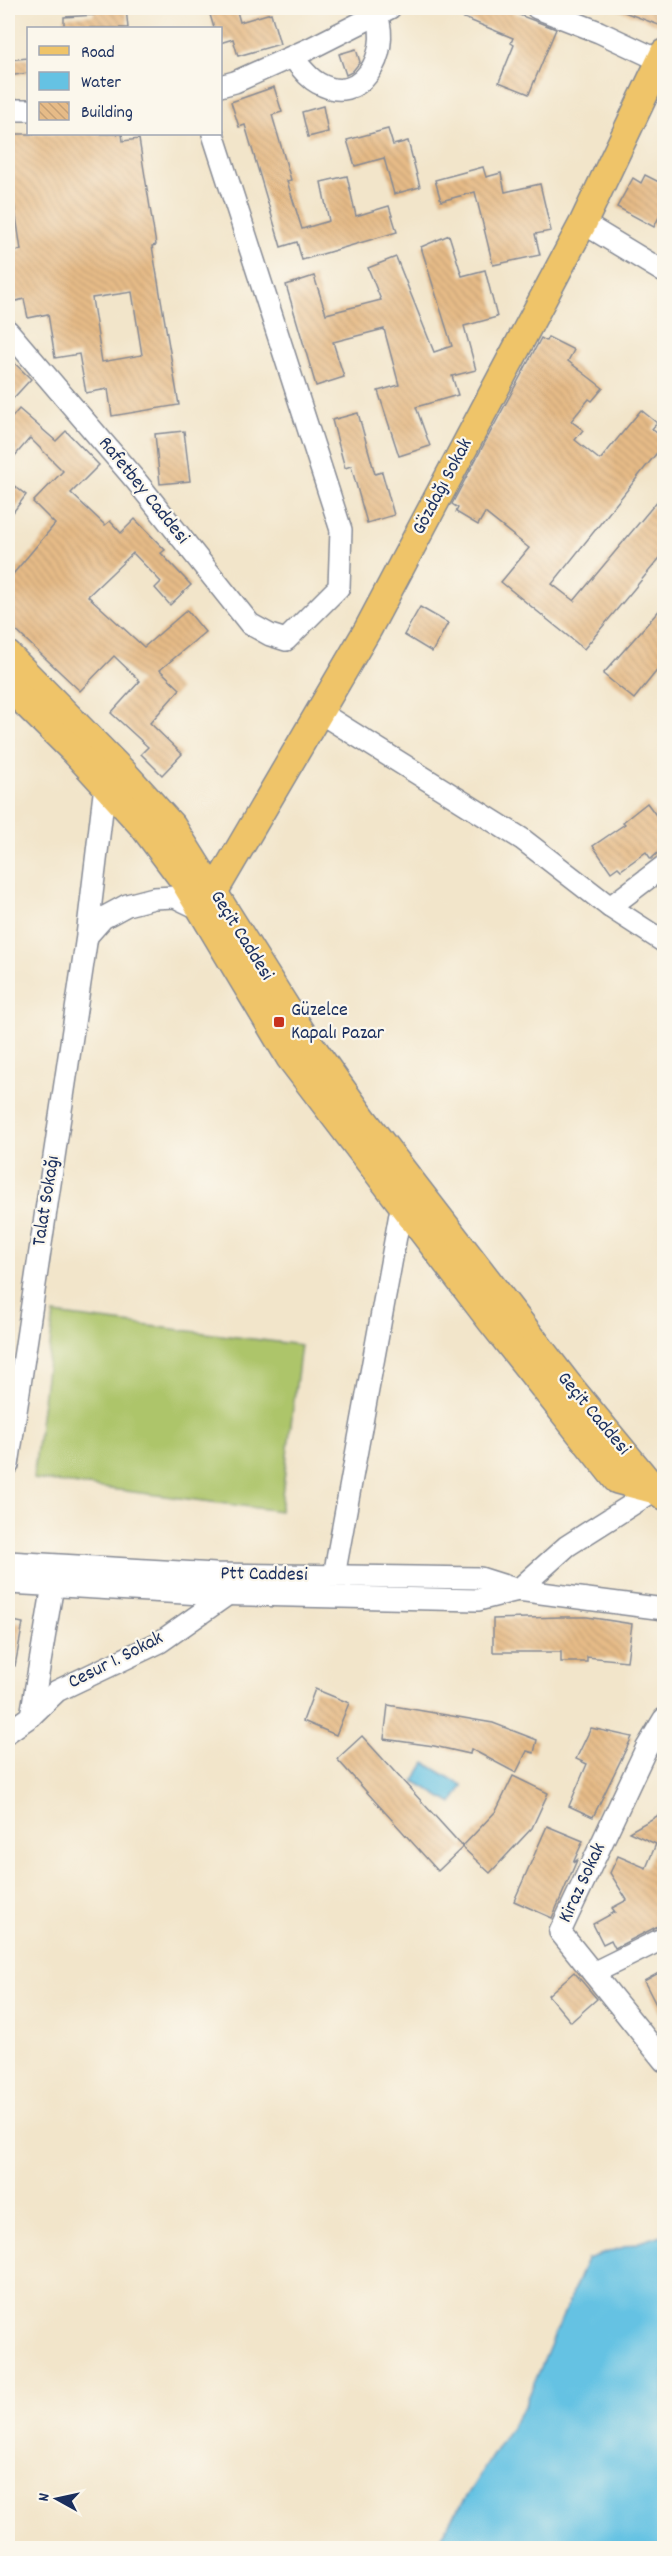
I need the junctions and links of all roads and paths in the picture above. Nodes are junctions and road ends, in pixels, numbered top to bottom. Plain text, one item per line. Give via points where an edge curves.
1 (537, 8) edge
2 (384, 12) edge
3 (292, 57) junction
4 (663, 57) edge
5 (222, 85) edge
6 (8, 110) edge
7 (27, 110) edge
8 (213, 135) edge
9 (583, 223) junction
10 (664, 272) edge
11 (8, 331) edge
12 (8, 655) edge
13 (8, 686) edge
14 (319, 712) junction
15 (105, 785) junction
16 (664, 866) edge
17 (207, 901) junction
18 (610, 907) junction
19 (87, 936) junction
20 (664, 942) edge
21 (402, 1203) junction
22 (8, 1465) edge
23 (660, 1493) edge
24 (8, 1562) edge
25 (334, 1576) junction
26 (8, 1583) edge
27 (53, 1585) junction
28 (518, 1590) junction
29 (227, 1595) junction
30 (664, 1609) edge
31 (31, 1716) junction
32 (664, 1719) edge
33 (8, 1732) edge
34 (664, 1938) edge
35 (593, 1973) junction
36 (664, 2061) edge

1 - 4 street
2 - 3 street
2 - 3 street via 379,51 363,81 346,88 328,87 312,80
3 - 5 street
4 - 9 main road, Gözdağı Sokak
6 - 7 street
8 - 11 street, Rafetbey Caddesi via 341,530 339,587 286,640 250,624 137,482
9 - 10 street
9 - 14 main road, Gözdağı Sokak via 368,628
12 - 17 main road, Geçit Caddesi via 172,826
13 - 15 main road, Geçit Caddesi
14 - 17 main road, Gözdağı Sokak
14 - 18 street via 522,839
15 - 17 main road, Geçit Caddesi via 142,825 184,881
15 - 19 street, Talat Sokağı
16 - 18 street
17 - 19 street via 154,898 127,905 103,918
17 - 21 main road, Geçit Caddesi via 290,1058
17 - 23 main road, Geçit Caddesi via 363,1119 566,1382
18 - 20 street
19 - 22 street, Talat Sokağı
21 - 23 main road, Geçit Caddesi via 618,1480
21 - 25 street
23 - 28 street via 567,1546
24 - 25 street, Ptt Caddesi via 215,1574
25 - 28 street, Ptt Caddesi via 480,1578
26 - 27 street, Ptt Caddesi
27 - 29 street, Ptt Caddesi
27 - 31 street
28 - 29 street, Ptt Caddesi via 478,1600
28 - 30 street, Ptt Caddesi
29 - 31 street, Cesur 1. Sokak via 160,1641 57,1691
31 - 33 street, Cesur 1. Sokak
32 - 35 street, Kiraz Sokak via 646,1749 560,1932
34 - 35 street
35 - 36 street, Kiraz Sokak

